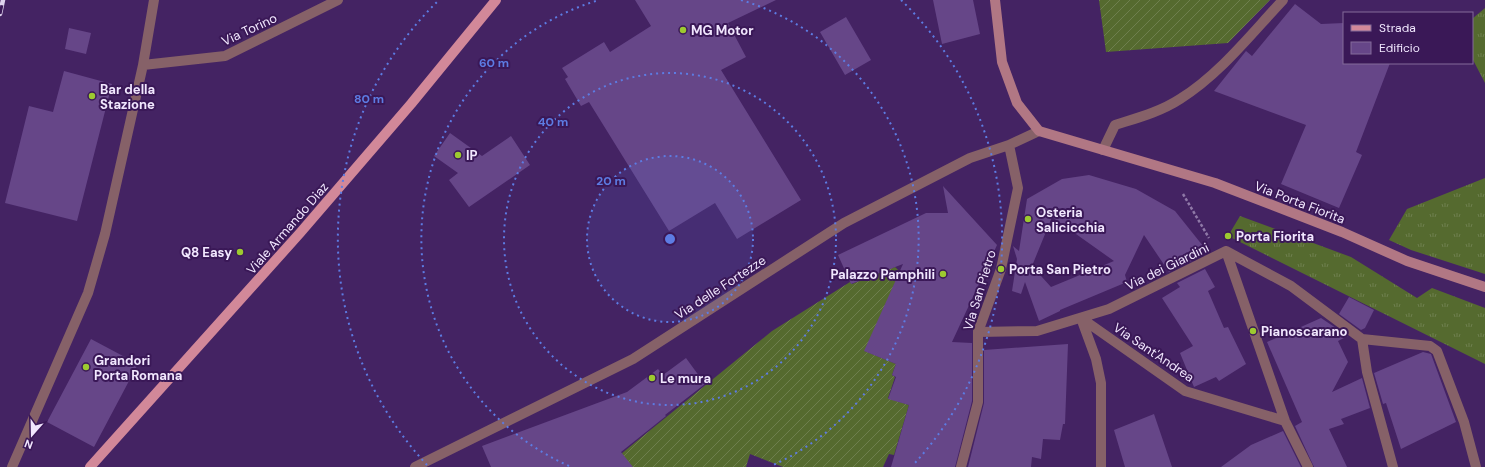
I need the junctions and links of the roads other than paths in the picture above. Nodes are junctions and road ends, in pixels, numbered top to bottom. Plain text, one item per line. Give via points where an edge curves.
1 (154, 0) edge
2 (338, 0) edge
3 (496, 0) edge
4 (995, 0) edge
5 (1283, 0) edge
6 (143, 65) junction
7 (1039, 131) junction
8 (1009, 145) junction
9 (1103, 150) junction
10 (1226, 251) junction
11 (1485, 287) edge
12 (1081, 318) junction
13 (978, 332) junction
14 (1362, 338) junction
15 (1285, 421) junction
16 (12, 467) edge
17 (90, 467) edge
18 (415, 467) edge
19 (961, 467) edge
20 (1101, 467) edge
21 (1308, 467) edge
22 (1393, 467) edge
23 (1476, 467) edge

1 - 6 street
2 - 6 street, Via Torino via 225,56
3 - 17 main road, Viale Armando Diaz via 300,233
4 - 7 main road via 1002,62 1017,103
5 - 9 street via 1211,75 1180,100 1155,112 1115,125
6 - 16 street via 105,234 88,293
7 - 8 street, Via delle Fortezze
7 - 9 main road, Via Porta Fiorita
8 - 13 street, Via San Pietro via 1018,188 1001,269
8 - 18 street, Via delle Fortezze via 970,158 844,223 633,360
9 - 11 main road, Via Porta Fiorita via 1215,183 1342,232 1407,261
10 - 12 street, Via dei Giardini via 1108,309
10 - 14 street, Via dei Giardini via 1291,286
10 - 15 street
12 - 13 street, Via dei Giardini via 1036,331
12 - 15 street, Via Sant'Andrea via 1185,391
12 - 20 street via 1096,359 1101,383
13 - 19 street, Via San Pietro via 978,402
14 - 22 street via 1367,372
14 - 23 street, Via dei Giardini via 1430,346 1437,351 1464,422
15 - 21 street

